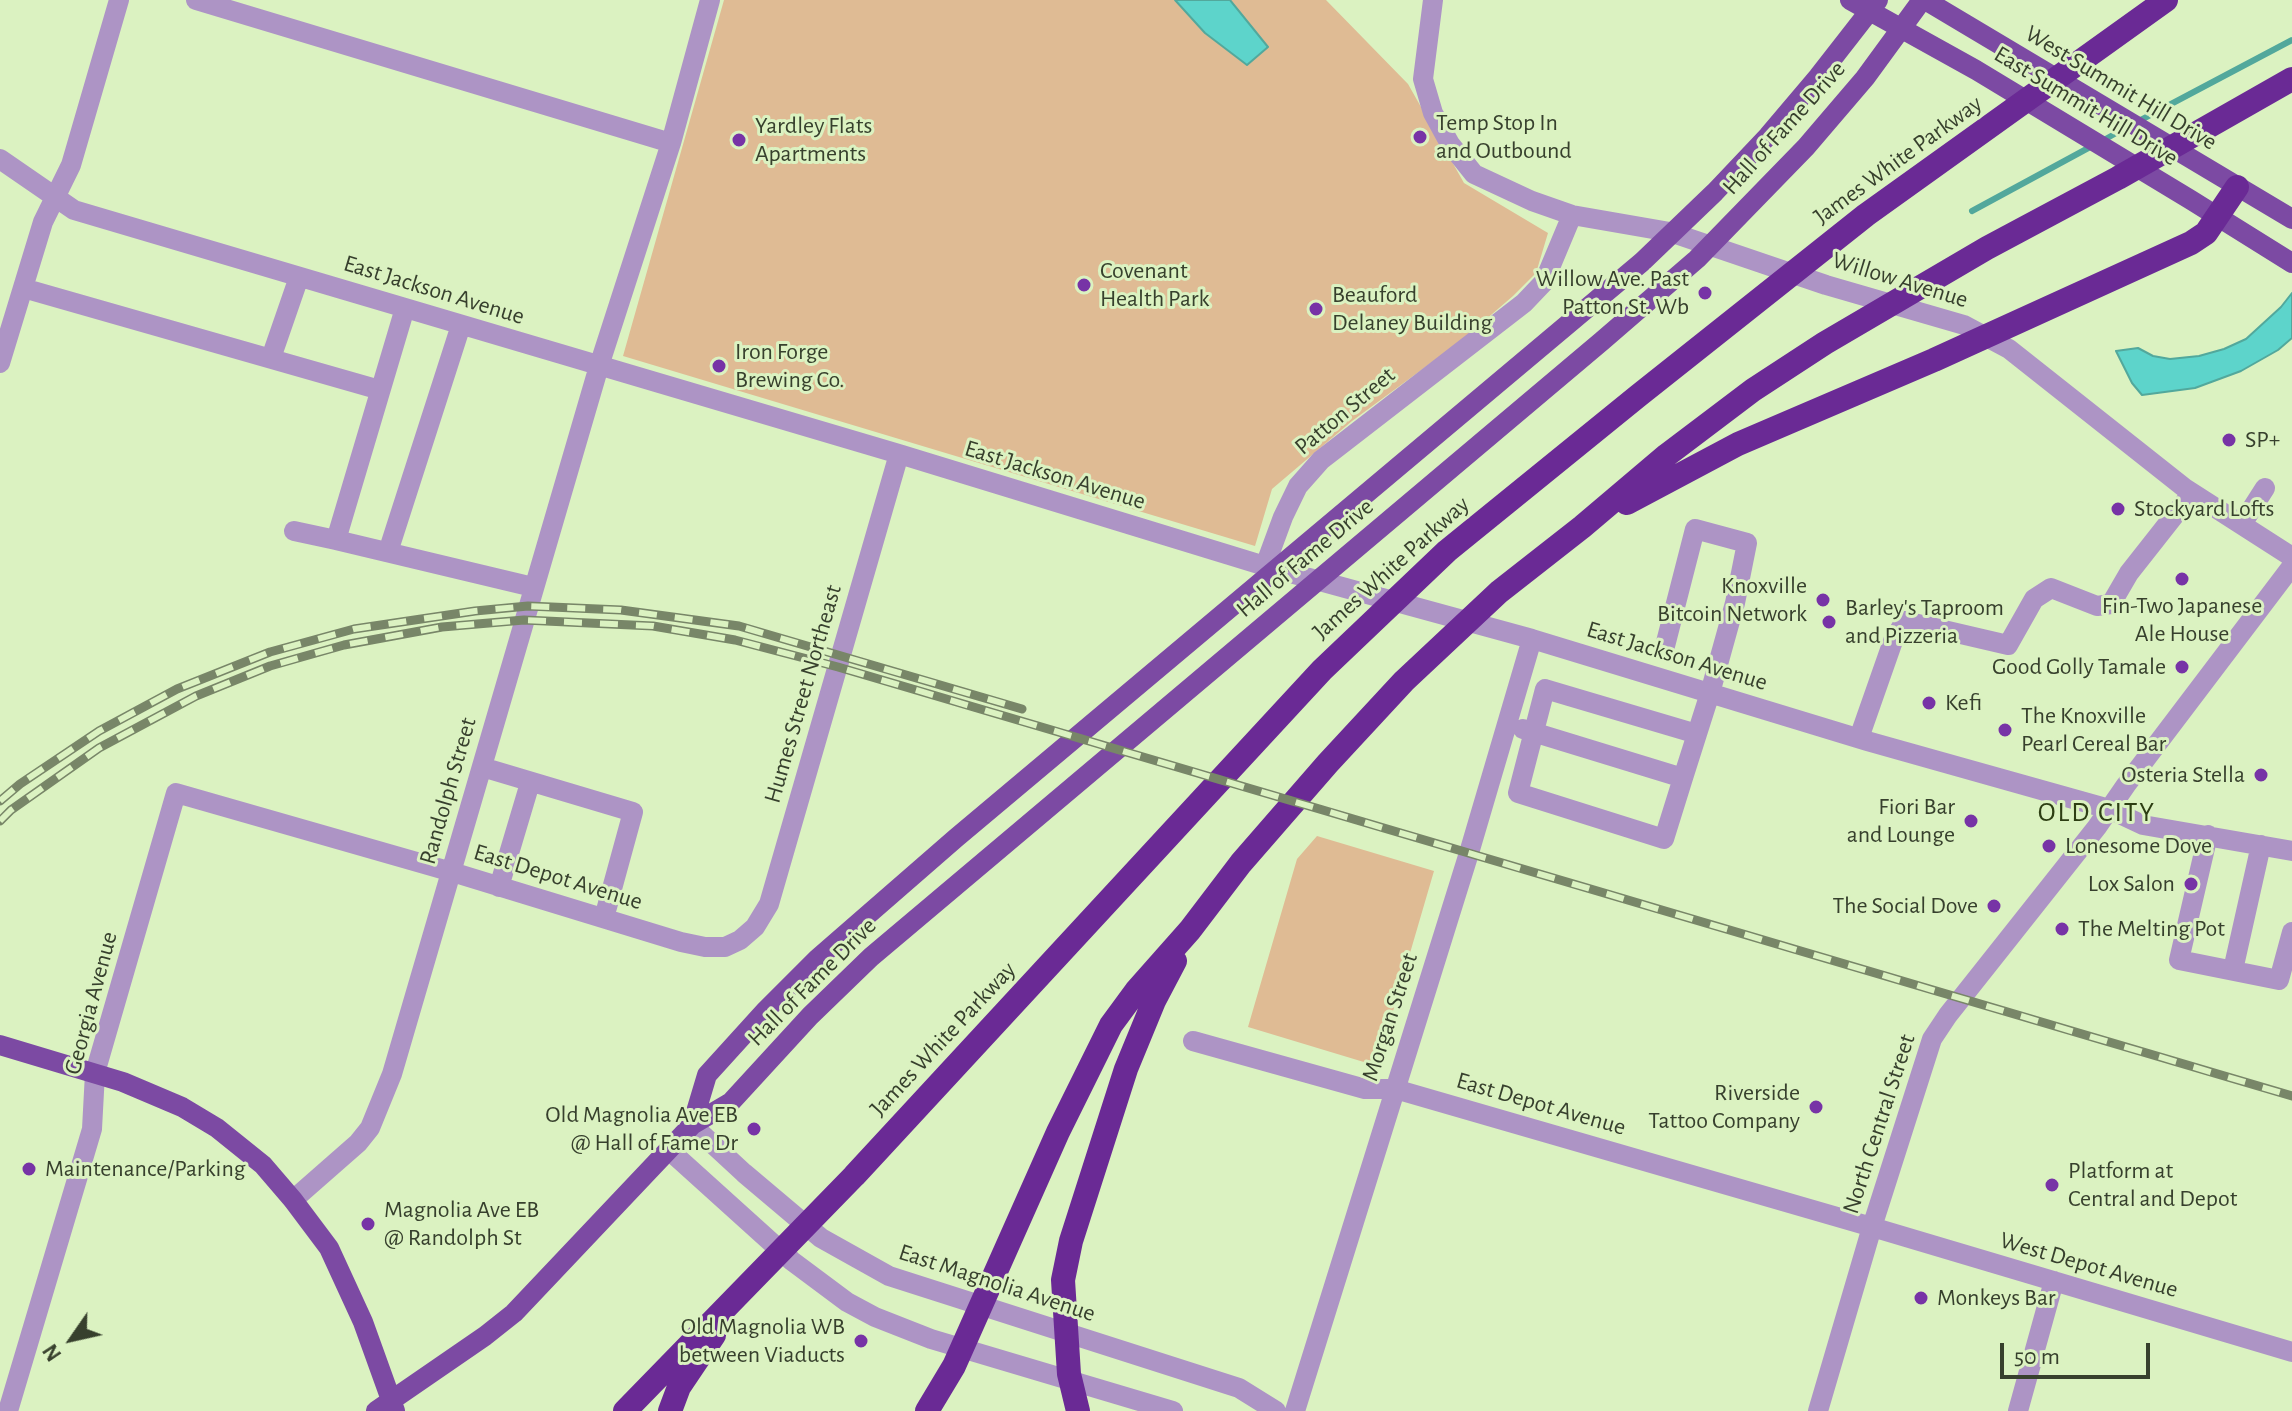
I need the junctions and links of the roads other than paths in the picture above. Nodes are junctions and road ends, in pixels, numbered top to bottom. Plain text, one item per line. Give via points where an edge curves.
1 (119, 0) edge
2 (196, 0) edge
3 (710, 0) edge
4 (1433, 0) edge
5 (1850, 0) edge
6 (1923, 0) edge
7 (2161, 4) edge
8 (1873, 6) edge
9 (1901, 28) junction
10 (2292, 79) edge
11 (671, 143) junction
12 (0, 159) edge
13 (2232, 184) junction
14 (54, 197) junction
15 (1572, 215) junction
16 (2218, 217) junction
17 (2291, 219) edge
18 (2292, 263) edge
19 (299, 277) junction
20 (23, 288) junction
21 (405, 308) junction
22 (461, 325) junction
23 (271, 358) junction
24 (0, 363) edge
25 (599, 366) junction
26 (380, 390) junction
27 (899, 454) junction
28 (2265, 488) dead end
29 (2192, 493) junction
30 (2242, 524) junction
31 (1582, 527) junction
32 (294, 531) dead end
33 (336, 540) junction
34 (388, 552) junction
35 (2292, 557) edge
36 (1265, 566) junction
37 (2292, 566) edge
38 (533, 587) junction
39 (1532, 639) junction
40 (1665, 646) dead end
41 (1710, 693) junction
42 (1507, 724) junction
43 (1533, 732) junction
44 (1697, 734) junction
45 (1859, 738) junction
46 (482, 767) junction
47 (1683, 778) junction
48 (530, 783) junction
49 (176, 793) joint
50 (2109, 809) junction
51 (2208, 835) junction
52 (2261, 845) junction
53 (2292, 851) edge
54 (452, 872) junction
55 (499, 887) junction
56 (604, 918) junction
57 (1190, 930) junction
58 (2292, 932) edge
59 (740, 940) joint
60 (2233, 970) junction
61 (1193, 1041) dead end
62 (0, 1045) edge
63 (95, 1073) junction
64 (1395, 1089) junction
65 (692, 1125) junction
66 (669, 1150) junction
67 (293, 1200) junction
68 (1872, 1227) junction
69 (2054, 1281) junction
70 (749, 1284) junction
71 (2292, 1352) edge
72 (388, 1407) edge
73 (8, 1411) edge
74 (625, 1411) edge
75 (670, 1411) edge
76 (927, 1411) edge
77 (1078, 1411) edge
78 (1173, 1411) edge
79 (1276, 1411) edge
80 (1295, 1411) edge
81 (1818, 1411) edge
82 (2018, 1411) edge

1 - 14 street via 71,165
2 - 11 street
3 - 11 street, Randolph Street
4 - 15 street via 1423,79 1450,144 1474,174
5 - 8 main road, East Summit Hill Drive
6 - 9 main road, Hall of Fame Drive
6 - 13 main road, West Summit Hill Drive
7 - 70 highway, James White Parkway via 1866,215 1447,551 1322,670
8 - 9 main road, East Summit Hill Drive
8 - 65 main road, Hall of Fame Drive via 1768,136 1642,262 847,931 707,1075
9 - 16 main road, East Summit Hill Drive
9 - 65 main road, Hall of Fame Drive via 1806,147 1697,259 871,957 731,1102
10 - 31 highway via 1825,343 1667,455
11 - 25 street, Randolph Street
12 - 14 street, East Jackson Avenue
13 - 16 highway
13 - 17 main road, West Summit Hill Drive
14 - 19 street, East Jackson Avenue via 74,210
14 - 20 street
15 - 29 street, Willow Avenue via 1670,232 1964,325 2019,356
15 - 36 street, Patton Street via 1544,282 1524,303 1331,452 1298,486
16 - 18 main road, East Summit Hill Drive
16 - 31 highway via 2191,243 1738,444
19 - 21 street, East Jackson Avenue
19 - 23 street
20 - 23 street
20 - 24 street
21 - 22 street, East Jackson Avenue
21 - 26 street
22 - 25 street, East Jackson Avenue
22 - 34 street
23 - 26 street
25 - 27 street, East Jackson Avenue
25 - 38 street, Randolph Street
26 - 33 street
27 - 36 street, East Jackson Avenue
27 - 59 street, Humes Street Northeast via 769,904
28 - 30 street
29 - 30 street, Willow Avenue
29 - 45 street via 2111,604 2097,606 2051,588 2034,599 2008,645 1905,621
30 - 35 street, Willow Avenue
31 - 57 highway via 1499,592 1404,681 1241,863
32 - 33 street
33 - 34 street
34 - 38 street
36 - 39 street, East Jackson Avenue
37 - 50 street, North Central Street
38 - 46 street, Randolph Street
39 - 41 street, East Jackson Avenue
39 - 42 street, Morgan Street
40 - 41 street via 1695,529 1747,543
41 - 44 street
41 - 45 street, East Jackson Avenue
42 - 43 street
42 - 64 street, Morgan Street
43 - 44 street via 1545,689
43 - 47 street
43 - 47 street via 1518,793 1664,839
44 - 47 street
45 - 50 street, East Jackson Avenue
46 - 48 street
46 - 54 street, Randolph Street
48 - 55 street
48 - 56 street via 633,812
49 - 54 street, East Depot Avenue
49 - 63 street, Georgia Avenue
50 - 51 street, East Jackson Avenue via 2143,825
50 - 68 street, North Central Street via 1932,1039
51 - 52 street, East Jackson Avenue
51 - 60 street via 2179,960
52 - 53 street, East Jackson Avenue
52 - 60 street
54 - 55 street, East Depot Avenue
54 - 67 street, Randolph Street via 392,1074 370,1128
55 - 56 street, East Depot Avenue
56 - 59 street, East Depot Avenue via 705,947
57 - 76 highway via 1111,1025 954,1366
57 - 77 highway via 1126,1069 1071,1241 1063,1280 1069,1374
58 - 60 street via 2279,980
61 - 64 street, East Depot Avenue via 1365,1089
62 - 63 main road
63 - 67 main road via 182,1107 217,1128 263,1165
63 - 73 street, Georgia Avenue via 92,1129
64 - 68 street, East Depot Avenue
64 - 80 street, Morgan Street
65 - 66 main road, Hall of Fame Drive
65 - 79 street, East Magnolia Avenue via 821,1238 889,1276 1239,1388
66 - 72 main road, Hall of Fame Drive via 514,1313
66 - 78 street via 792,1261 875,1317 931,1339
67 - 72 main road via 329,1248 363,1322
68 - 69 street, West Depot Avenue
68 - 81 street, North Central Street
69 - 71 street, West Depot Avenue
69 - 82 street
70 - 74 highway
70 - 75 highway via 679,1387

